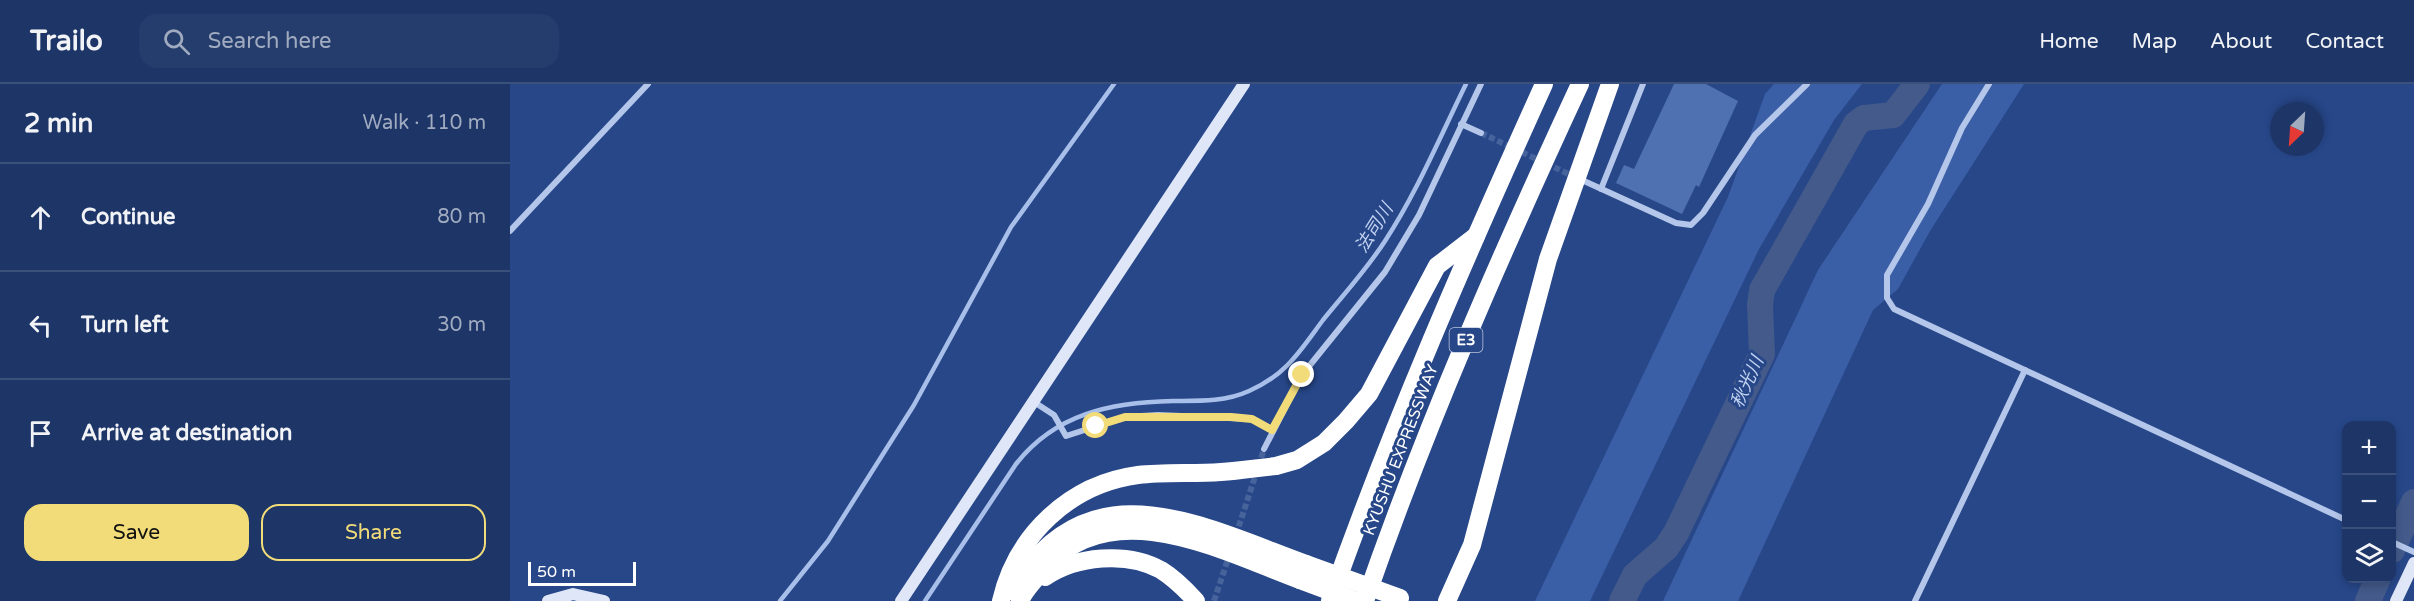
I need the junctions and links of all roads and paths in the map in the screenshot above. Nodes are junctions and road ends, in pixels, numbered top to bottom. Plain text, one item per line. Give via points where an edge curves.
1 (648, 84) edge
2 (1244, 84) edge
3 (1481, 84) edge
4 (1544, 84) edge
5 (1580, 84) edge
6 (1610, 84) edge
7 (1643, 84) edge
8 (1807, 84) edge
9 (1989, 84) edge
10 (1461, 124) junction
11 (1481, 133) tunnel mouth
12 (1584, 181) tunnel mouth
13 (1601, 189) junction
14 (510, 231) edge
15 (1476, 236) junction
16 (2025, 370) junction
17 (1034, 402) junction
18 (1272, 430) junction
19 (1264, 449) tunnel mouth
20 (2342, 518) edge
21 (2396, 544) edge
22 (2414, 552) edge
23 (2414, 563) edge
24 (1303, 572) junction
25 (1022, 596) edge
26 (1402, 599) edge
27 (548, 601) edge
28 (604, 601) edge
29 (901, 601) edge
30 (1001, 601) edge
31 (1008, 601) edge
32 (1196, 601) edge
33 (1330, 601) edge
34 (1356, 601) edge
35 (1365, 601) edge
36 (1448, 601) edge
37 (1915, 601) edge
38 (2396, 601) edge

1 - 14 street
2 - 17 street
3 - 10 street
4 - 15 highway, KYUSHU EXPRESSWAY / E3
5 - 35 highway, KYUSHU EXPRESSWAY / E3 via 1453,370
6 - 36 highway via 1548,259 1472,545
7 - 13 street
8 - 13 street via 1755,135 1691,225 1676,223
9 - 16 street via 1962,128 1928,204 1887,275 1887,298 1894,309
10 - 11 street
10 - 18 street via 1419,215 1390,262 1302,375
12 - 13 street
15 - 30 highway via 1437,266 1369,394 1324,443 1297,460 1276,466 1137,475 1072,497 1043,521 1026,542
15 - 33 highway, KYUSHU EXPRESSWAY / E3 via 1423,359
16 - 20 street
16 - 37 street
17 - 18 street via 1054,415 1066,436 1125,417 1158,415 1252,419
17 - 29 street
18 - 19 street
21 - 22 street
23 - 38 street
24 - 25 highway via 1136,528 1100,534 1063,549
24 - 26 highway, bridge
24 - 31 highway via 1186,521 1134,513 1091,519 1059,536 1043,548
24 - 34 highway, bridge
25 - 32 highway via 1060,566 1129,559 1160,570
27 - 28 street via 573,594

